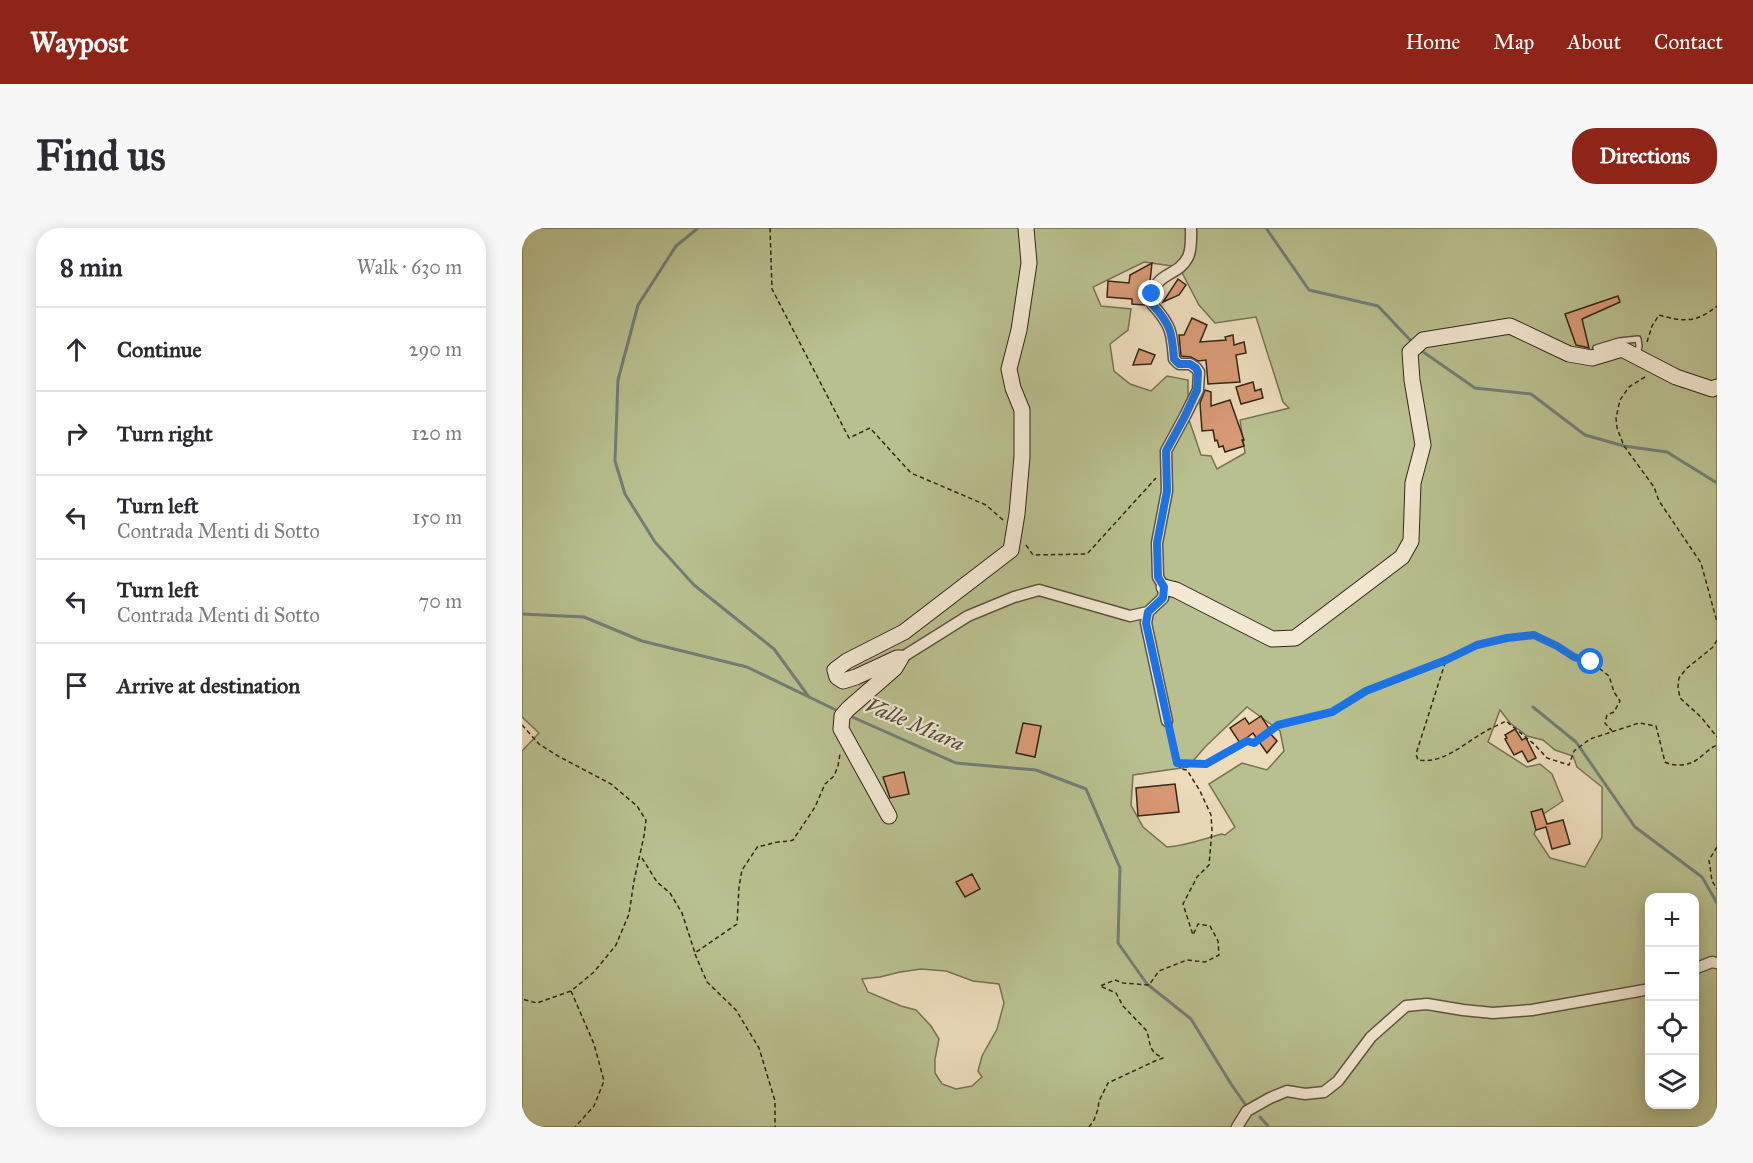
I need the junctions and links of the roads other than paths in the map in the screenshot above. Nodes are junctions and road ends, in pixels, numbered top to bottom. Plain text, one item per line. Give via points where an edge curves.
1 (1026, 228) edge
2 (1191, 228) edge
3 (1596, 348) dead end
4 (1639, 358) junction
5 (1717, 387) edge
6 (1164, 587) junction
7 (1148, 612) junction
8 (901, 658) junction
9 (1167, 721) road end
10 (889, 816) dead end
11 (1717, 963) edge
12 (1699, 967) edge
13 (1645, 990) edge
14 (1237, 1127) edge

1 - 8 street via 1029,263 1009,369 1022,410 1022,457 1011,550 904,632 835,670 843,681
2 - 6 street via 1184,262 1156,284 1152,294 1152,304 1172,333 1174,359 1179,364 1190,364 1198,372 1197,390 1166,451 1167,491 1157,543 1158,577
3 - 4 lane via 1638,339
4 - 5 street via 1677,376 1712,389
4 - 6 street via 1622,349 1592,358 1569,354 1510,326 1424,340 1416,347 1412,380 1424,445 1413,483 1411,542 1402,557 1295,638 1272,639
6 - 7 street via 1163,598
7 - 8 street via 1130,616 1039,590 968,616
7 - 9 street via 1146,623
8 - 10 street via 896,668 845,713 841,729
11 - 12 street
13 - 14 street via 1575,1004 1503,1012 1427,1004 1406,1006 1371,1037 1338,1081 1324,1092 1287,1091 1247,1111

